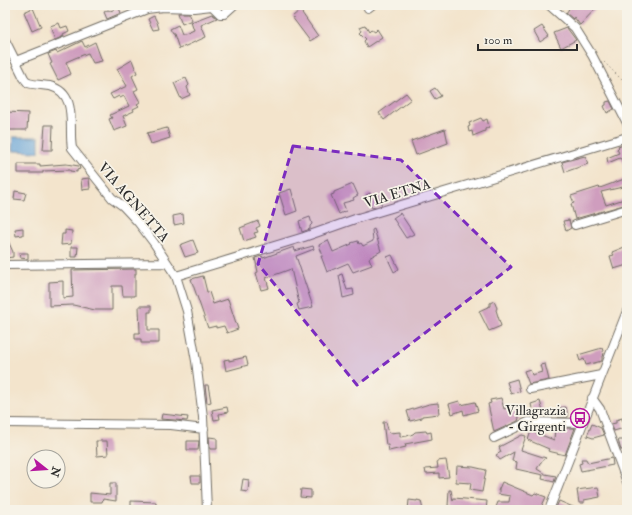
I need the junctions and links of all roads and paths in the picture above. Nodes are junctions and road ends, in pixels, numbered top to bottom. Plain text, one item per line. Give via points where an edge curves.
1 (234, 5) edge
2 (549, 5) edge
3 (5, 40) edge
4 (592, 55) junction
5 (16, 61) junction
6 (627, 84) edge
7 (627, 123) edge
8 (627, 137) edge
9 (627, 209) edge
10 (575, 225) dead end
11 (167, 263) junction
12 (5, 265) edge
13 (176, 276) junction
14 (627, 311) edge
15 (601, 375) junction
16 (530, 388) dead end
17 (592, 398) junction
18 (5, 423) edge
19 (583, 423) junction
20 (204, 429) junction
21 (494, 438) dead end
22 (627, 482) edge
23 (207, 510) edge
24 (549, 510) edge

1 - 5 street via 224,14 220,14 212,6 147,9
2 - 4 street via 575,28
3 - 5 street, VIA AGNETTA
4 - 6 path via 602,59
4 - 7 street
5 - 11 street, VIA AGNETTA via 28,83 57,89 69,101 72,148 112,198 138,222
8 - 13 street, VIA ETNA
9 - 10 street
11 - 12 street
11 - 13 street, VIA AGNETTA
13 - 20 street, VIA AGNETTA via 187,311
14 - 15 street
15 - 16 street
15 - 17 street
17 - 19 street
17 - 22 street via 600,409
18 - 20 street via 171,425
19 - 21 street via 528,422
19 - 24 street
20 - 23 street, VIA AGNETTA

